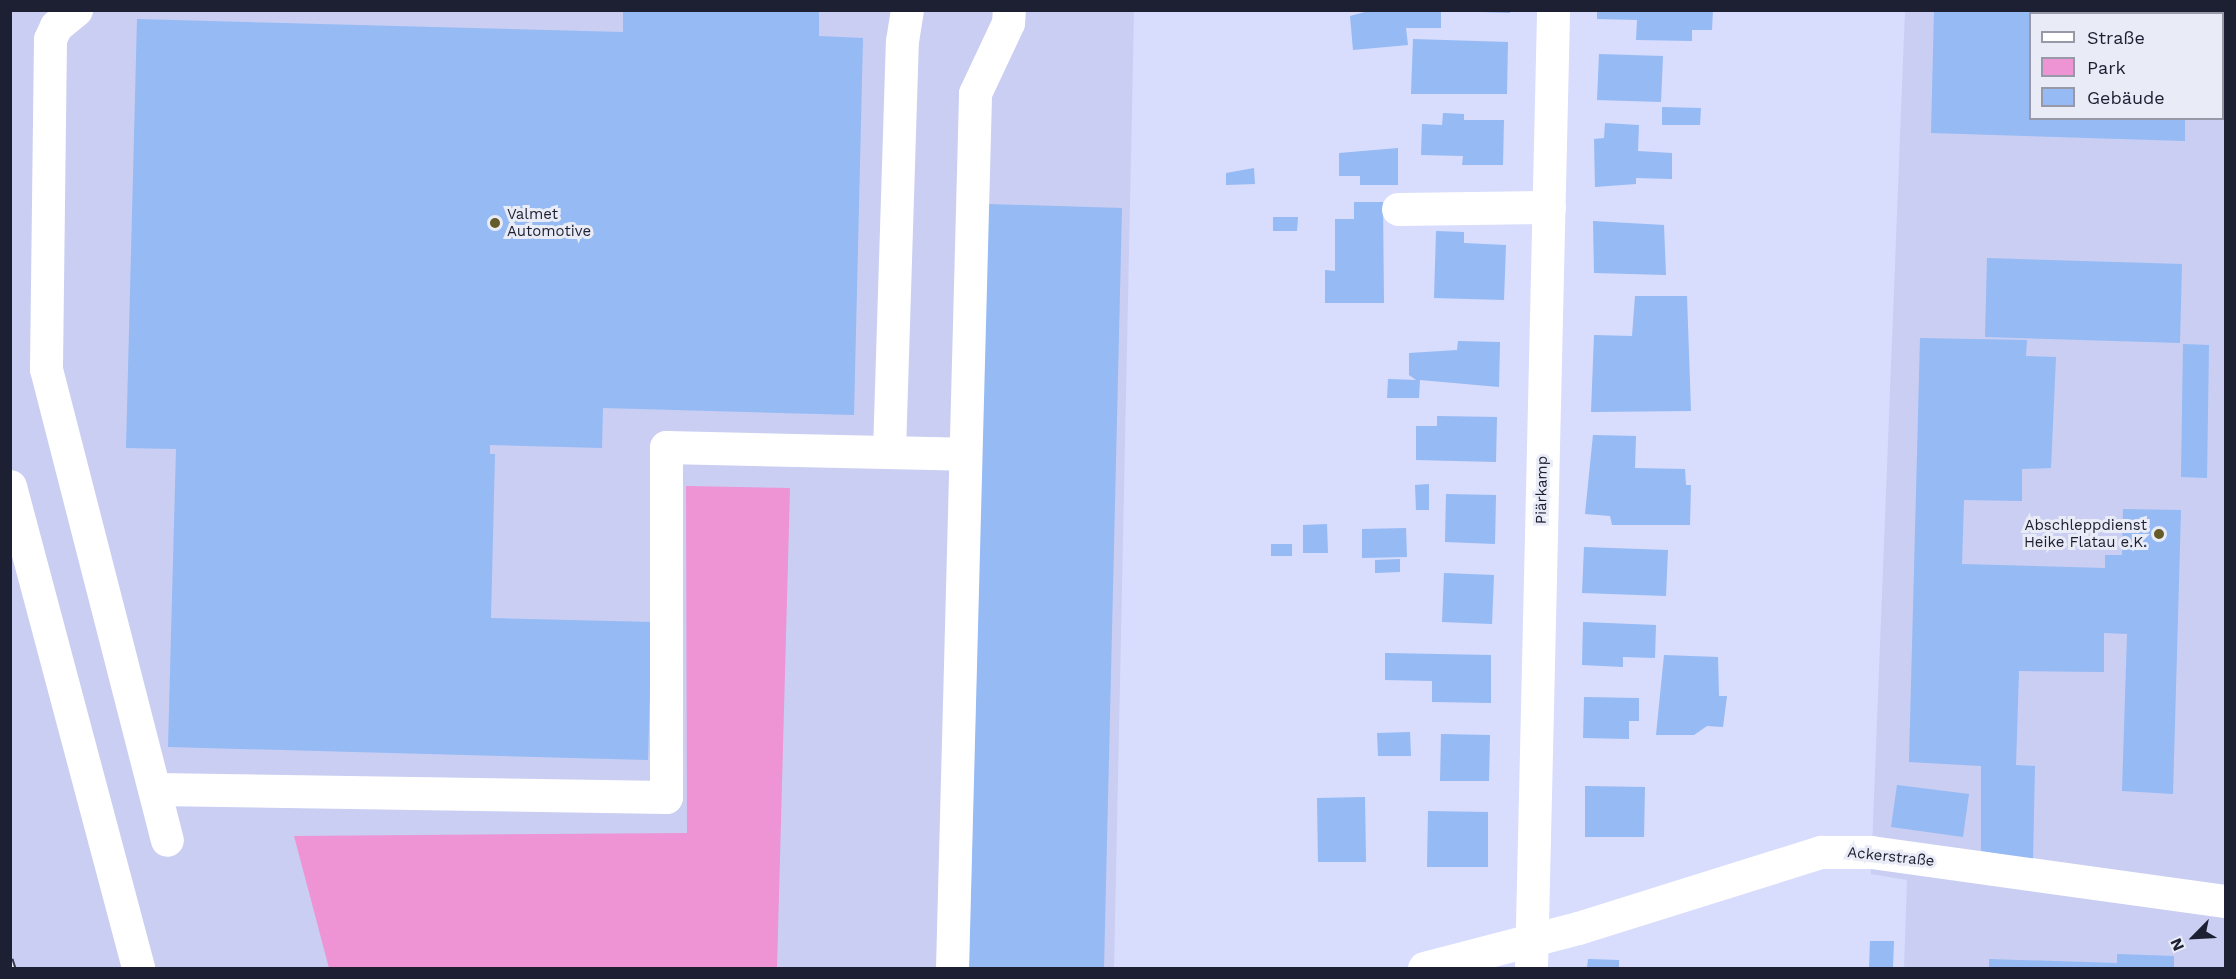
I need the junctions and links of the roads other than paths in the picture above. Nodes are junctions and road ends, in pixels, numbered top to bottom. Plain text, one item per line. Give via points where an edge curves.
1 (76, 10) edge
2 (907, 10) edge
3 (1009, 10) edge
4 (1553, 10) edge
5 (1549, 207) junction
6 (1398, 209) dead end
7 (889, 451) junction
8 (964, 454) junction
9 (10, 486) edge
10 (154, 789) junction
11 (167, 840) dead end
12 (2226, 901) edge
13 (1532, 936) junction
14 (138, 969) edge
15 (952, 969) edge
16 (1424, 969) edge
17 (1531, 969) edge

1 - 10 street via 57,26 50,39 46,369
2 - 7 street via 902,41
3 - 8 street via 975,93
4 - 5 street, Piärkamp
5 - 6 street
5 - 13 street, Piärkamp
7 - 8 street
7 - 10 street via 666,447 666,797
8 - 15 street
9 - 14 street
10 - 11 street
12 - 13 street, Ackerstraße via 1871,852 1821,852 1578,928
13 - 16 street, Ackerstraße
13 - 17 street, Piärkamp

